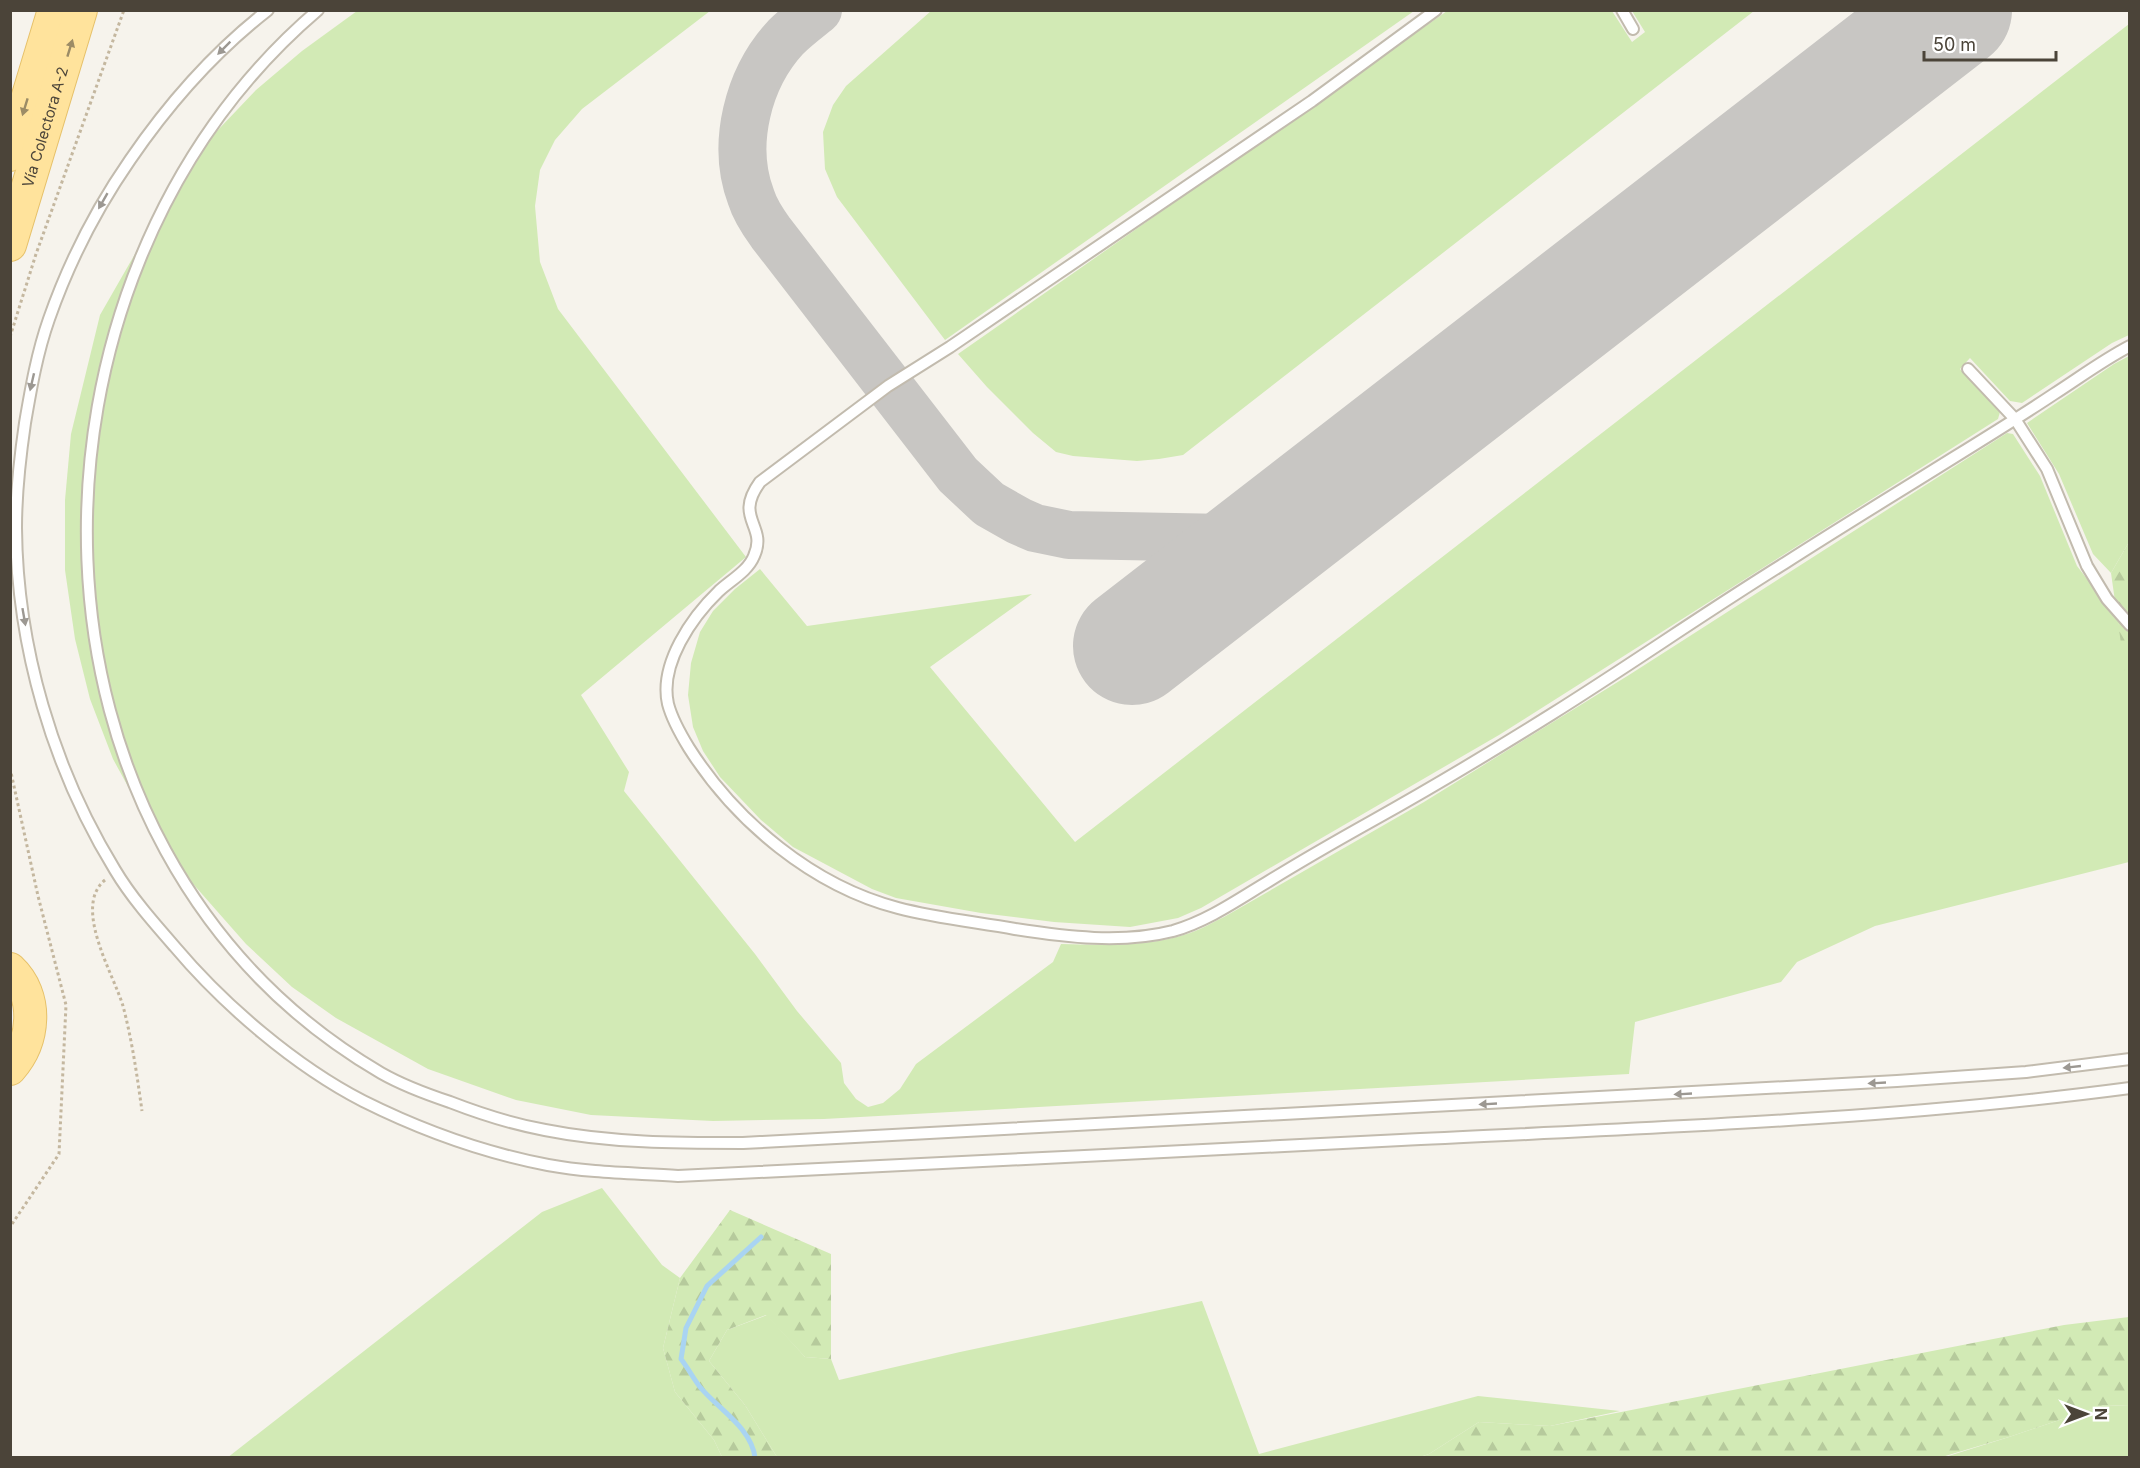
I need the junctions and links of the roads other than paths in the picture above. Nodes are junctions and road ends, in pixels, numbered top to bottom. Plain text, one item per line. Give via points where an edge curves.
1 (54, 10) edge
2 (81, 10) edge
3 (268, 10) edge
4 (318, 10) edge
5 (1436, 10) edge
6 (1622, 10) edge
7 (1633, 29) dead end
8 (262, 54) dead end
9 (10, 155) edge
10 (10, 245) edge
11 (2130, 346) edge
12 (1968, 369) dead end
13 (2014, 419) junction
14 (2130, 625) edge
15 (237, 968) dead end
16 (10, 969) edge
17 (2130, 1059) edge
18 (10, 1069) edge
19 (2130, 1089) edge

1 -> 9 main road, Vía Colectora A-2
10 -> 2 main road, Vía Colectora A-2
3 -> 19 lane via 194,77 150,131 113,185 70,265 48,321 31,385 20,461 16,528 20,596 34,673 58,752 116,872 204,981 303,1063 360,1100 421,1128 549,1165 678,1176 1622,1129 1956,1108
4 - 8 lane
5 - 13 lane via 1302,108 888,386 760,482 749,501 748,512 758,536 755,555 715,595 684,634 671,660 668,703 680,734 695,757 747,820 776,845 822,876 895,907 1039,933 1122,939 1178,929 1212,915 1433,787
6 - 7 lane
11 - 13 lane
12 - 13 lane
13 - 14 lane via 2048,469 2087,566 2107,599
17 -> 15 lane via 1972,1077 1754,1090 743,1143 675,1143 545,1130 491,1117 427,1094 324,1040
16 - 18 main road via 24,988 31,1022 22,1054

